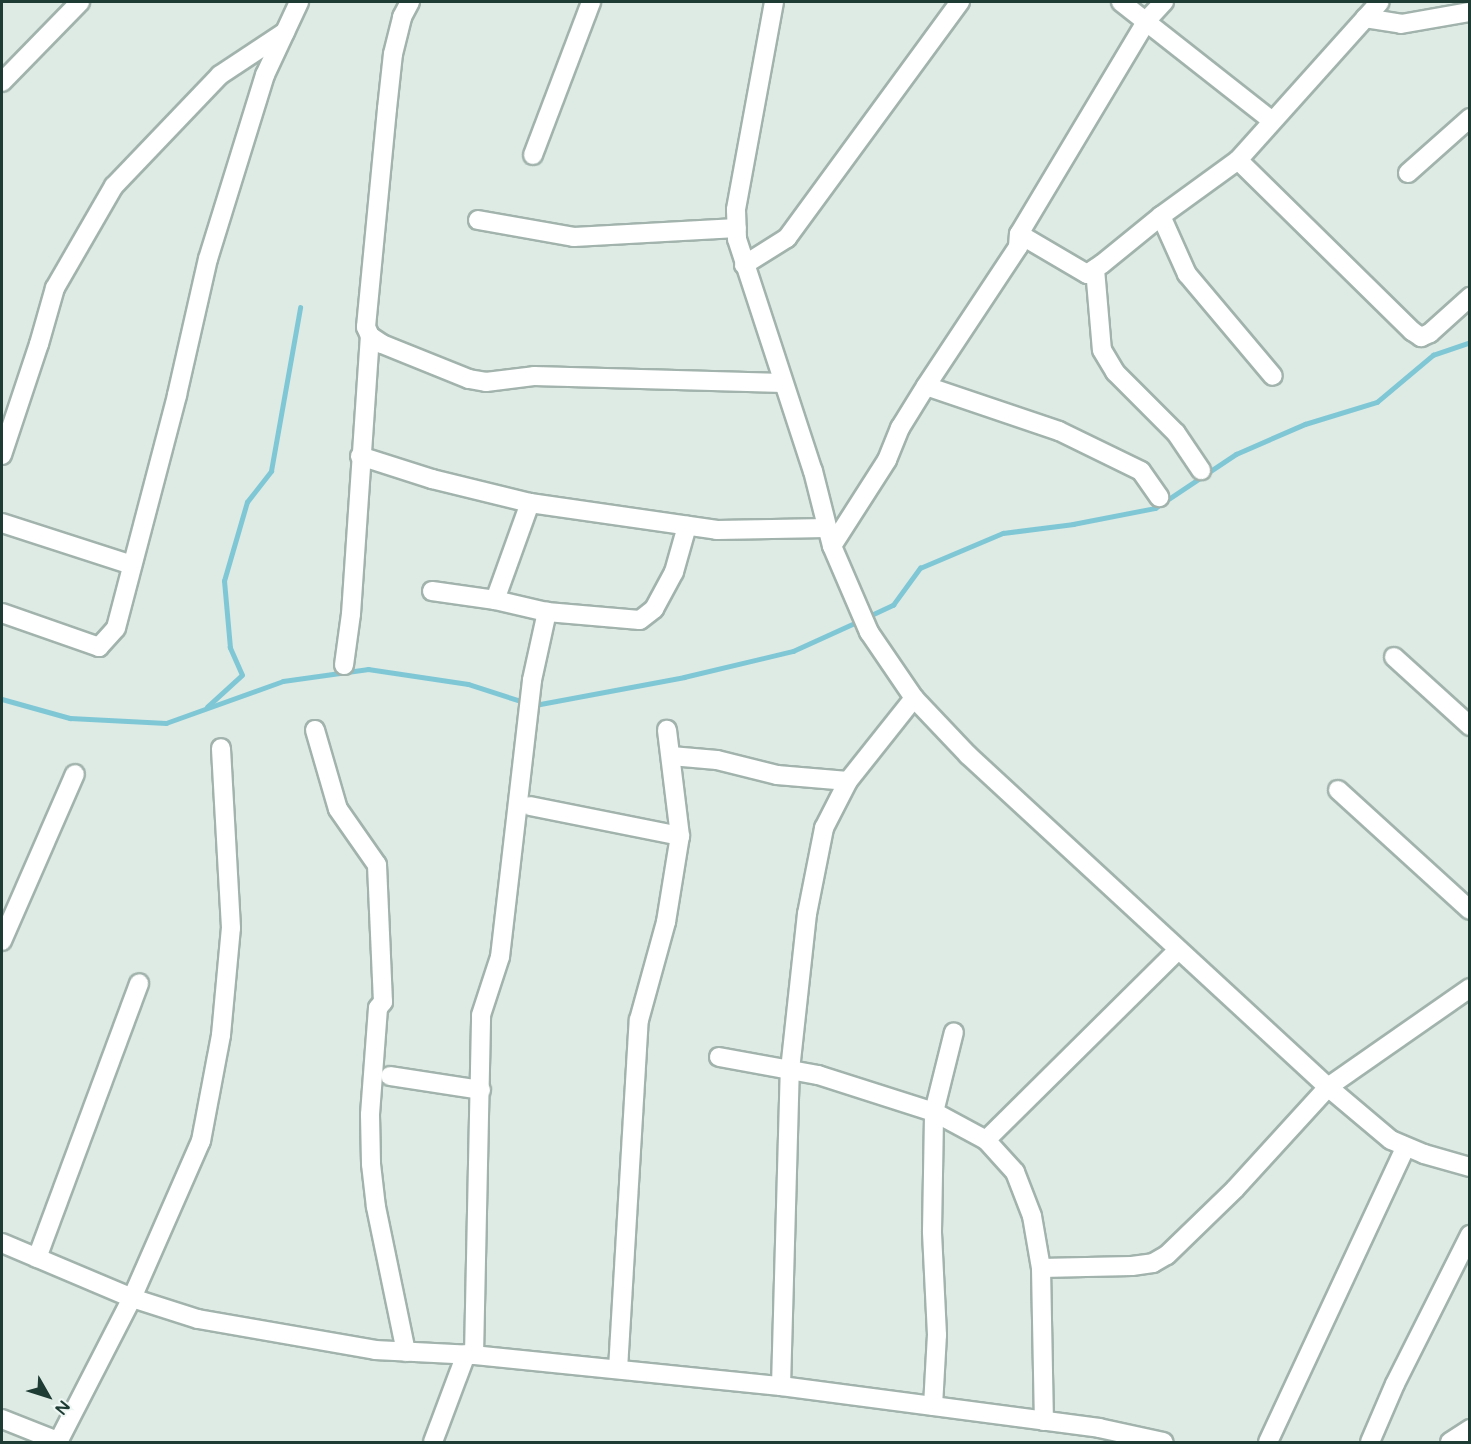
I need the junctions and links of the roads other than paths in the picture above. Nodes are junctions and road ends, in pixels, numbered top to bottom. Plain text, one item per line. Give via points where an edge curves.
1 (80, 2) edge
2 (300, 2) edge
3 (410, 2) edge
4 (591, 2) edge
5 (774, 2) edge
6 (960, 2) edge
7 (1120, 2) edge
8 (1164, 2) edge
9 (1380, 2) edge
10 (1466, 2) edge
11 (1470, 5) edge
12 (1470, 12) edge
13 (1365, 18) junction
14 (1147, 20) junction
15 (285, 32) junction
16 (2, 82) edge
17 (1470, 118) edge
18 (1272, 121) junction
19 (533, 155) dead end
20 (1238, 160) junction
21 (1408, 173) dead end
22 (1161, 216) junction
23 (478, 220) dead end
24 (737, 228) junction
25 (1019, 234) junction
26 (744, 265) junction
27 (1095, 269) junction
28 (1470, 297) edge
29 (370, 336) junction
30 (1273, 376) dead end
31 (783, 383) junction
32 (926, 386) junction
33 (2, 455) edge
34 (360, 456) junction
35 (1201, 470) dead end
36 (1159, 497) dead end
37 (530, 503) junction
38 (2, 523) edge
39 (687, 526) junction
40 (827, 528) junction
41 (832, 546) junction
42 (132, 565) junction
43 (432, 591) dead end
44 (495, 600) junction
45 (547, 612) junction
46 (2, 613) edge
47 (1394, 657) dead end
48 (344, 665) dead end
49 (914, 698) junction
50 (1470, 726) edge
51 (315, 729) dead end
52 (667, 730) dead end
53 (221, 748) dead end
54 (671, 756) junction
55 (75, 774) dead end
56 (848, 781) junction
57 (1338, 790) dead end
58 (530, 806) dead end
59 (680, 836) junction
60 (1470, 910) edge
61 (2, 941) edge
62 (1178, 950) junction
63 (139, 983) dead end
64 (1470, 988) edge
65 (954, 1032) dead end
66 (719, 1057) dead end
67 (790, 1070) junction
68 (390, 1076) dead end
69 (1328, 1087) junction
70 (481, 1090) junction
71 (934, 1112) junction
72 (986, 1140) junction
73 (1405, 1148) junction
74 (1470, 1167) edge
75 (1470, 1234) edge
76 (2, 1243) edge
77 (37, 1258) junction
78 (1041, 1268) junction
79 (132, 1298) junction
80 (406, 1352) junction
81 (470, 1354) junction
82 (618, 1368) junction
83 (781, 1386) junction
84 (933, 1406) junction
85 (2, 1419) edge
86 (1044, 1421) junction
87 (1470, 1429) edge
88 (59, 1442) edge
89 (437, 1442) edge
90 (1163, 1443) edge
91 (1268, 1443) edge
92 (1370, 1443) edge
93 (1450, 1443) edge

1 - 16 street
2 - 15 street
3 - 29 street via 393,54 366,327
4 - 19 street
5 - 24 street via 744,159
6 - 26 street via 787,238
7 - 14 street
8 - 14 street
9 - 13 street
10 - 11 street
12 - 13 street via 1401,24
13 - 18 street
14 - 18 street
14 - 25 street
15 - 33 street via 220,75 114,186 55,288
15 - 42 street via 265,75 208,259
17 - 21 street
18 - 20 street
20 - 22 street
20 - 28 street via 1422,337
22 - 27 street
22 - 30 street via 1187,274
23 - 24 street via 574,237
24 - 26 street
25 - 27 street via 1087,274
25 - 32 street via 1018,246
26 - 31 street
27 - 35 street via 1102,350 1115,372 1176,432
29 - 31 street via 470,379 486,382 534,376
29 - 34 street
31 - 40 street via 813,471
32 - 36 street via 1059,431 1141,471
32 - 41 street via 900,428 887,460
34 - 37 street
34 - 48 street via 351,614
37 - 39 street
37 - 44 street
38 - 42 street
39 - 40 street via 717,530
39 - 45 street via 674,572 654,609 640,620
40 - 41 street
41 - 49 street via 869,632
42 - 46 street via 116,628 99,647
43 - 44 street
44 - 45 street
45 - 70 street via 532,680 500,957 481,1015
47 - 50 street
49 - 56 street
49 - 62 street via 968,755
51 - 80 street via 338,809 377,865 383,1002 378,1008 370,1115 371,1164
52 - 54 street
53 - 79 street via 231,928 221,1035 201,1141
54 - 56 street via 717,760 777,775
54 - 59 street
55 - 61 street
56 - 67 street via 824,828 809,903
57 - 60 street
58 - 59 street
59 - 82 street via 666,922 639,1020
62 - 69 street
62 - 72 street
63 - 77 street
64 - 69 street
65 - 71 street
66 - 67 street
67 - 71 street via 818,1075
67 - 83 street
68 - 70 street
69 - 73 street
69 - 78 street via 1235,1189 1167,1255 1153,1263 1132,1266
70 - 81 street
71 - 72 street
71 - 84 street via 932,1232 937,1335
72 - 78 street via 1015,1172 1032,1216
73 - 74 street
73 - 91 street
75 - 92 street
76 - 77 street
77 - 79 street
78 - 86 street
79 - 80 street via 198,1319
79 - 88 street
80 - 81 street
81 - 82 street
81 - 89 street
82 - 83 street
83 - 84 street
84 - 86 street
85 - 88 street
86 - 90 street via 1099,1428
87 - 93 street

